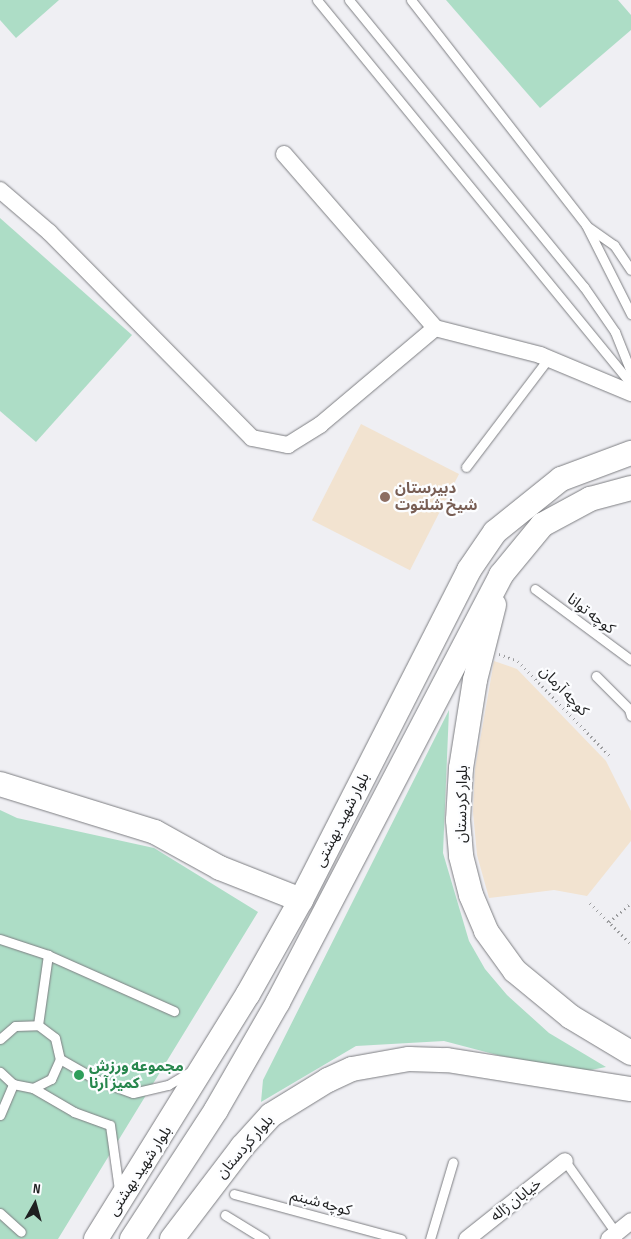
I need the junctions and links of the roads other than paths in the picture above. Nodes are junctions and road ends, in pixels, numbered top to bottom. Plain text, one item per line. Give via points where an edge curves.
1 (317, 0) edge
2 (349, 0) edge
3 (411, 0) edge
4 (284, 154) dead end
5 (0, 190) edge
6 (586, 225) junction
7 (631, 270) edge
8 (631, 314) edge
9 (435, 328) junction
10 (548, 359) junction
11 (631, 372) edge
12 (631, 384) edge
13 (631, 393) edge
14 (631, 453) edge
15 (466, 467) dead end
16 (631, 488) edge
17 (501, 576) junction
18 (535, 589) dead end
19 (631, 660) edge
20 (596, 676) dead end
21 (631, 716) edge
22 (0, 784) edge
23 (301, 900) junction
24 (0, 938) edge
25 (48, 955) junction
26 (174, 1012) dead end
27 (38, 1024) junction
28 (0, 1039) edge
29 (631, 1053) edge
30 (60, 1060) junction
31 (208, 1061) junction
32 (0, 1072) edge
33 (13, 1084) junction
34 (33, 1088) junction
35 (631, 1089) edge
36 (0, 1115) edge
37 (565, 1161) joint
38 (453, 1162) dead end
39 (234, 1194) dead end
40 (120, 1201) junction
41 (0, 1214) edge
42 (225, 1215) dead end
43 (631, 1221) edge
44 (21, 1232) dead end
45 (374, 1235) edge
46 (612, 1236) edge
47 (96, 1239) edge
48 (132, 1239) edge
49 (172, 1239) edge
50 (264, 1239) edge
51 (401, 1239) edge
52 (430, 1239) edge
53 (467, 1239) edge

1 - 12 lane
2 - 11 lane via 584,287 614,332
3 - 6 lane
4 - 9 street
5 - 9 street via 49,232 252,438 288,445 320,425
6 - 7 lane via 614,245
6 - 8 lane
9 - 10 street
10 - 13 street
10 - 15 lane
14 - 23 main road, بلوار شهید بهشتی via 560,478 495,532 449,608
16 - 17 main road, بلوار شهید بهشتی via 590,498 542,525
17 - 29 main road, بلوار کردستان via 475,680 461,768 458,820 461,856 471,895 486,932 515,971 564,1012
17 - 48 main road, بلوار شهید بهشتی via 278,1002 216,1110
18 - 19 lane, کوچه توانا
20 - 21 lane via 629,709
22 - 23 main road via 155,832 220,868
23 - 31 main road, بلوار شهید بهشتی
24 - 25 lane
25 - 26 lane
25 - 27 lane
27 - 28 lane via 15,1026
27 - 30 lane via 55,1038
30 - 31 lane via 97,1080 133,1093 168,1085
30 - 34 lane via 51,1079
31 - 40 main road, بلوار شهید بهشتی
32 - 33 lane
33 - 34 lane
33 - 36 lane
34 - 40 lane via 74,1112 110,1125
35 - 49 main road, بلوار کردستان via 447,1060 409,1059 352,1069 271,1115 242,1147
37 - 46 lane
37 - 53 street, خیابان ژاله
38 - 52 lane
39 - 45 lane, کوچه شبنم
40 - 47 main road, بلوار شهید بهشتی
41 - 44 lane
42 - 50 lane
43 - 46 street
45 - 51 lane, کوچه شبنم

